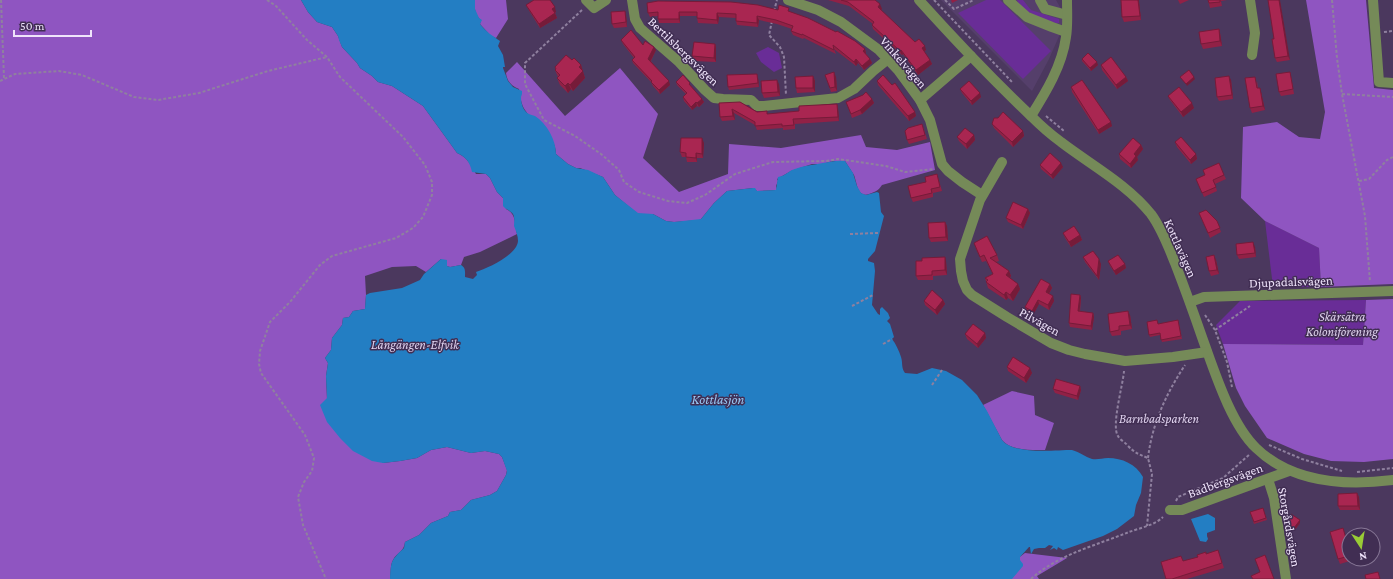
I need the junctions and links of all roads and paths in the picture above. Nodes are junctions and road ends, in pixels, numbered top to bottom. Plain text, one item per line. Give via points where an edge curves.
1 (1, 0) edge
2 (267, 0) edge
3 (606, 0) edge
4 (632, 0) edge
5 (777, 0) edge
6 (788, 0) edge
7 (919, 0) edge
8 (934, 0) edge
9 (945, 0) edge
10 (974, 0) edge
11 (1008, 0) edge
12 (1040, 0) edge
13 (1067, 0) edge
14 (1250, 0) edge
15 (1332, 0) edge
16 (1373, 0) edge
17 (587, 2) edge
18 (774, 14) edge
19 (1067, 15) junction
20 (772, 21) edge
21 (1066, 32) junction
22 (1252, 55) dead end
23 (971, 56) junction
24 (327, 57) junction
25 (888, 59) junction
26 (4, 78) junction
27 (0, 81) edge
28 (1013, 83) dead end
29 (1393, 83) edge
30 (1342, 94) junction
31 (1393, 97) edge
32 (920, 100) junction
33 (786, 104) junction
34 (1033, 112) junction
35 (1068, 135) dead end
36 (1393, 157) edge
37 (1002, 162) dead end
38 (946, 168) junction
39 (1359, 182) junction
40 (982, 195) junction
41 (878, 233) dead end
42 (850, 234) dead end
43 (1393, 291) edge
44 (1371, 292) junction
45 (873, 295) dead end
46 (1264, 296) junction
47 (1194, 300) junction
48 (852, 306) dead end
49 (1215, 330) junction
50 (892, 339) dead end
51 (884, 344) dead end
52 (1207, 352) junction
53 (1192, 354) junction
54 (1125, 361) junction
55 (942, 370) dead end
56 (932, 384) dead end
57 (1233, 390) dead end
58 (1267, 443) dead end
59 (1250, 454) dead end
60 (1148, 458) junction
61 (1393, 468) edge
62 (1289, 471) junction
63 (1344, 472) dead end
64 (1356, 472) dead end
65 (1268, 479) junction
66 (1393, 480) edge
67 (1170, 510) junction
68 (1147, 526) junction
69 (326, 579) edge
70 (1031, 579) edge
71 (1286, 579) edge

1 - 26 path
2 - 24 path
3 - 17 street via 594,8
4 - 33 street, Bertilsbergsvägen via 635,19 640,28 679,62 714,98 751,100 757,106
5 - 18 path
6 - 25 street, Vinkelvägen via 818,10 841,22 870,42
7 - 23 street, Kottlavägen
8 - 28 path
9 - 10 path via 954,9
11 - 21 street via 1027,17
12 - 19 street via 1045,10
13 - 19 street
14 - 22 street via 1255,33
15 - 30 path
16 - 29 street via 1379,82
17 - 38 path via 525,63 525,84 544,120 576,136 601,154 618,170 624,182 639,192 668,201 687,203 705,195 735,174 773,162 838,159 886,166 905,172
19 - 21 street
20 - 33 path via 769,34 780,47 784,57
21 - 34 street via 1060,62
23 - 32 street, Vinkelvägen
23 - 34 street, Kottlavägen
24 - 26 path via 268,71 199,94 158,100 134,97 82,75 59,71 15,74
24 - 69 path via 340,76 404,137 425,165 432,182 432,195 423,217 413,228 396,238 332,256 320,265 270,322 260,351 261,373 305,435 314,458 312,471 298,497 303,525
25 - 32 street, Vinkelvägen
25 - 33 street, Bertilsbergsvägen via 854,89 838,98
26 - 27 path
30 - 31 path
30 - 39 path
32 - 38 street via 930,120 942,164
34 - 35 path via 1055,122
34 - 47 street, Kottlavägen via 1060,142 1128,191 1150,213 1158,224
36 - 39 path via 1369,179
37 - 40 street, Pilvägen
38 - 40 street
39 - 44 path via 1365,216
40 - 54 street, Pilvägen via 960,259 963,282 967,290 1001,314 1051,343 1080,353
41 - 42 path
43 - 44 street, Djupadalsvägen
44 - 46 street, Djupadalsvägen
45 - 48 path
46 - 47 street, Djupadalsvägen via 1204,297
46 - 49 path
47 - 49 path
47 - 52 street, Kottlavägen
49 - 57 path via 1227,362
50 - 51 path
52 - 53 street, Pilvägen
52 - 62 street, Kottlavägen via 1227,401 1251,443
53 - 54 street, Pilvägen
53 - 60 path via 1158,414
54 - 60 path via 1116,432 1132,451
55 - 56 path
58 - 63 path via 1302,459
59 - 67 path via 1223,478 1178,497
60 - 68 path via 1152,474
61 - 64 path
62 - 65 street, Badbergsvägen
62 - 66 street, Kottlavägen via 1320,480
65 - 67 street, Badbergsvägen via 1182,510
65 - 71 street, Storgårdsvägen via 1274,498
67 - 68 path via 1161,519
68 - 70 path via 1056,561

